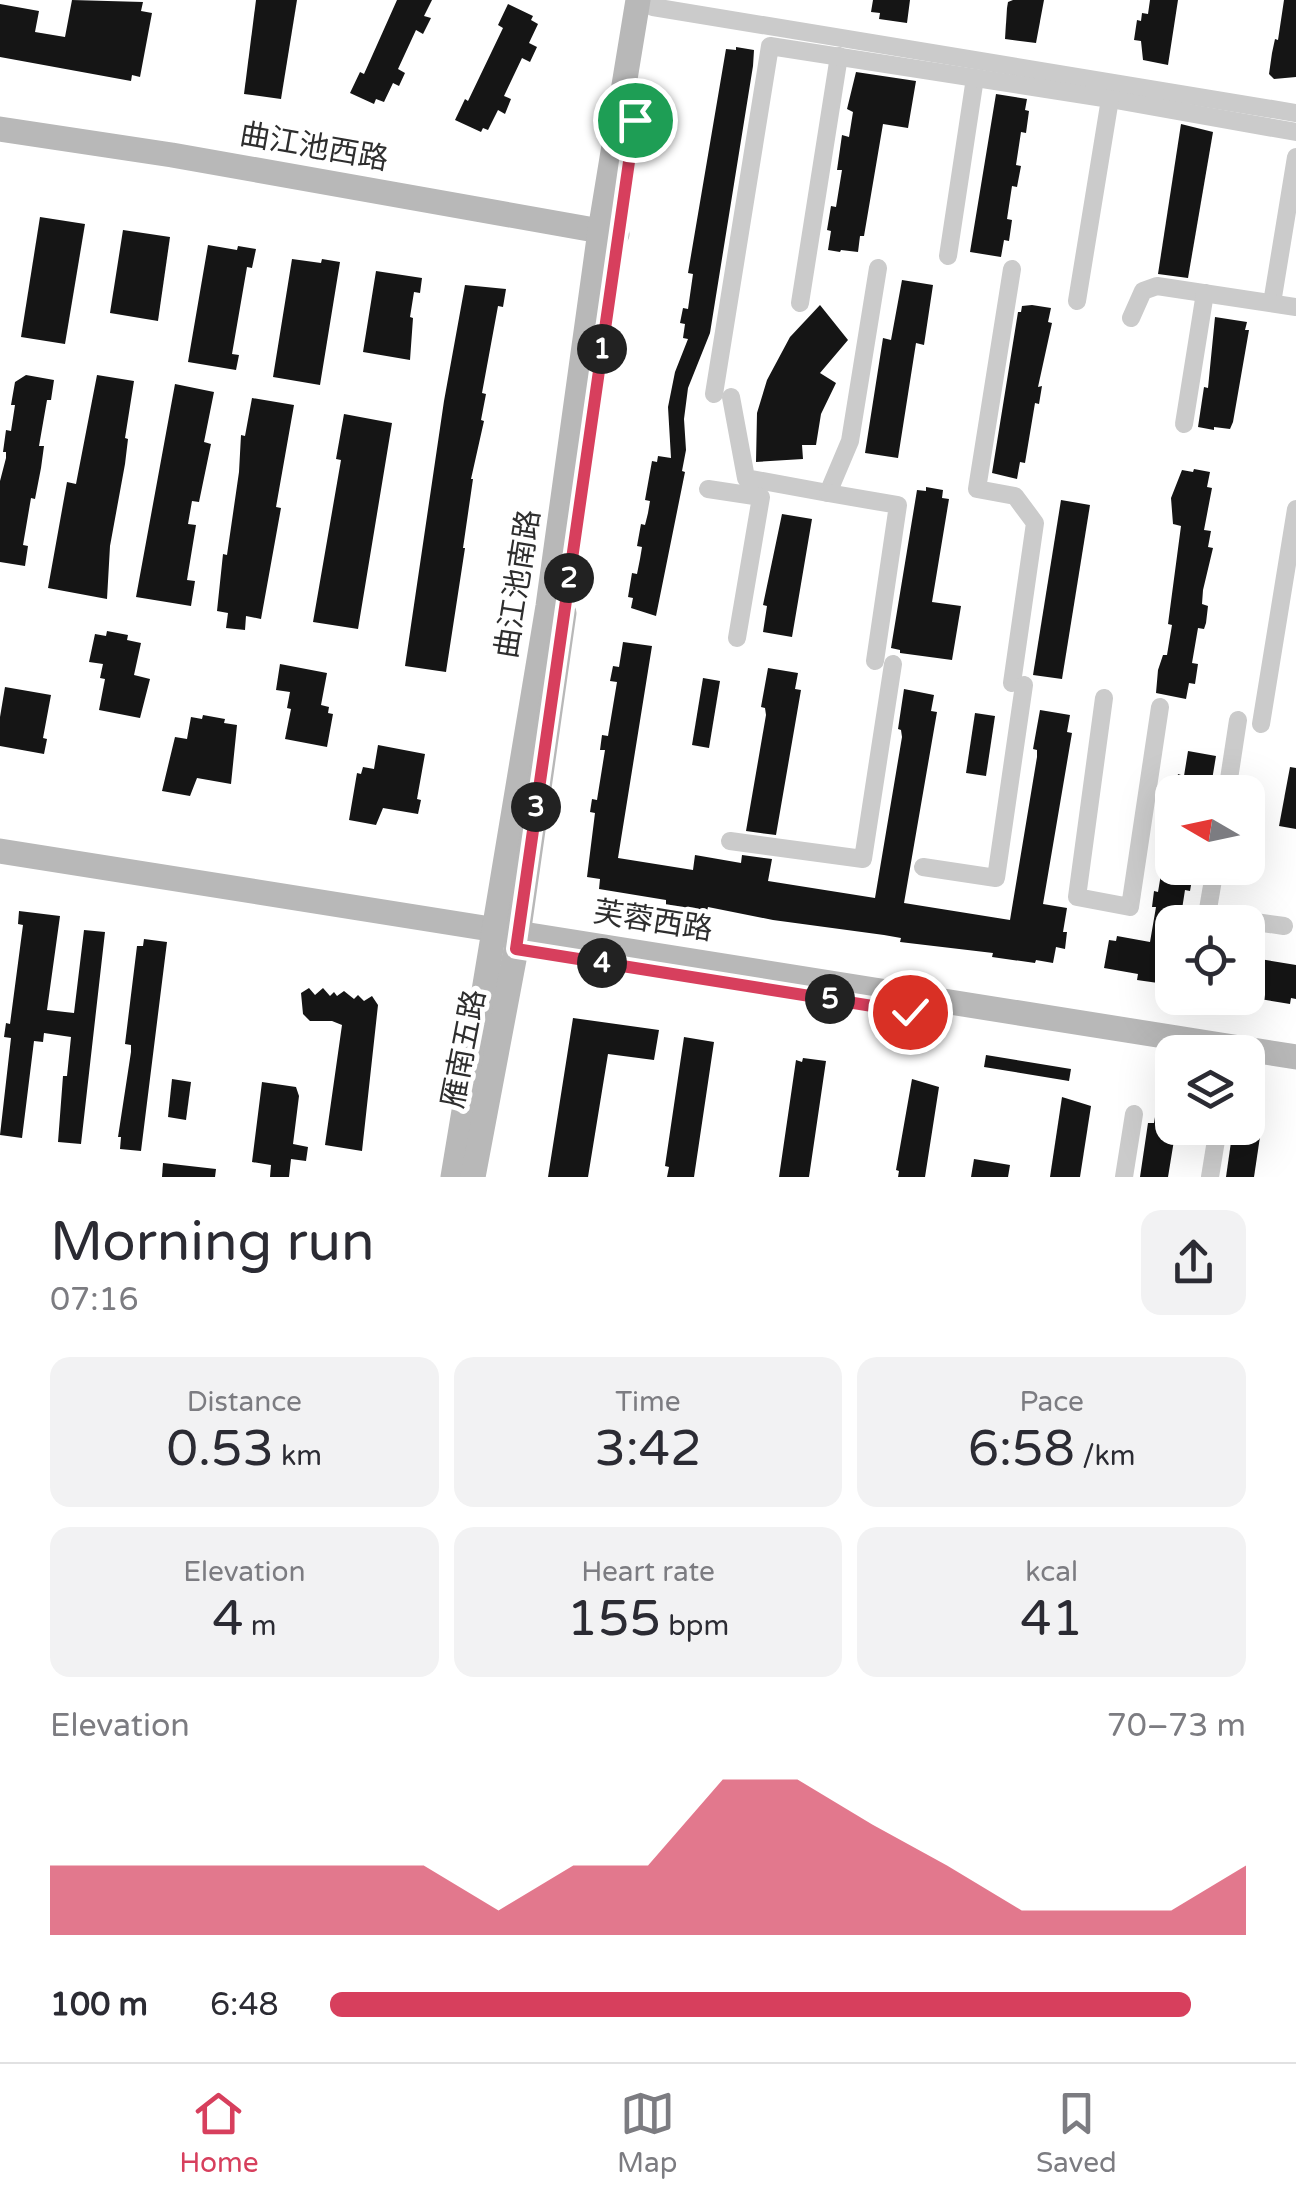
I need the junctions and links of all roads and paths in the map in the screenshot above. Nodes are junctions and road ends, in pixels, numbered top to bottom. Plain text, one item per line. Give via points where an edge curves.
1 (648, 2) edge
2 (838, 56) junction
3 (974, 78) junction
4 (1110, 99) junction
5 (1296, 113) edge
6 (0, 129) edge
7 (1296, 132) edge
8 (0, 145) edge
9 (1296, 157) edge
10 (608, 239) junction
11 (948, 256) dead end
12 (878, 268) dead end
13 (1012, 270) dead end
14 (1205, 293) junction
15 (1076, 301) dead end
16 (800, 303) dead end
17 (1272, 303) junction
18 (1296, 306) edge
19 (1130, 318) dead end
20 (1184, 424) dead end
21 (708, 489) dead end
22 (828, 493) junction
23 (1296, 509) edge
24 (737, 638) dead end
25 (1104, 698) dead end
26 (1160, 707) dead end
27 (1238, 720) dead end
28 (1261, 724) dead end
29 (1230, 775) edge
30 (730, 841) dead end
31 (0, 851) edge
32 (0, 865) edge
33 (923, 867) dead end
34 (1212, 885) edge
35 (1284, 926) dead end
36 (506, 939) junction
37 (1155, 1050) edge
38 (1296, 1057) edge
39 (1265, 1068) edge
40 (1296, 1073) edge
41 (1134, 1114) dead end
42 (1215, 1145) edge
43 (453, 1177) edge
44 (473, 1177) edge
45 (1124, 1177) edge
46 (1210, 1177) edge

1 - 5 street
1 - 10 main road, 曲江池南路
2 - 3 street
2 - 16 street
2 - 22 street via 770,46 722,395 746,478
3 - 4 street
3 - 11 street
4 - 7 street
4 - 15 street
6 - 10 main road, 曲江池西路 via 172,155
8 - 10 main road, 曲江池西路
9 - 17 street
10 - 36 main road, 曲江池南路
12 - 22 street via 850,441
13 - 33 street via 978,489 1016,496 1035,523 996,878
14 - 17 street
14 - 19 street via 1143,290
14 - 20 street
17 - 18 street
21 - 24 street via 760,497
22 - 30 street via 898,505 862,858
23 - 28 street
25 - 26 street via 1077,898 1130,907
27 - 29 street
31 - 36 main road, 芙蓉西路
32 - 36 main road, 芙蓉西路
34 - 35 street via 1207,914
36 - 37 main road, 芙蓉西路
36 - 38 main road, 芙蓉西路
36 - 43 main road, 曲江池南路
36 - 44 main road, 雁南五路
39 - 40 main road
41 - 45 street
42 - 46 street

